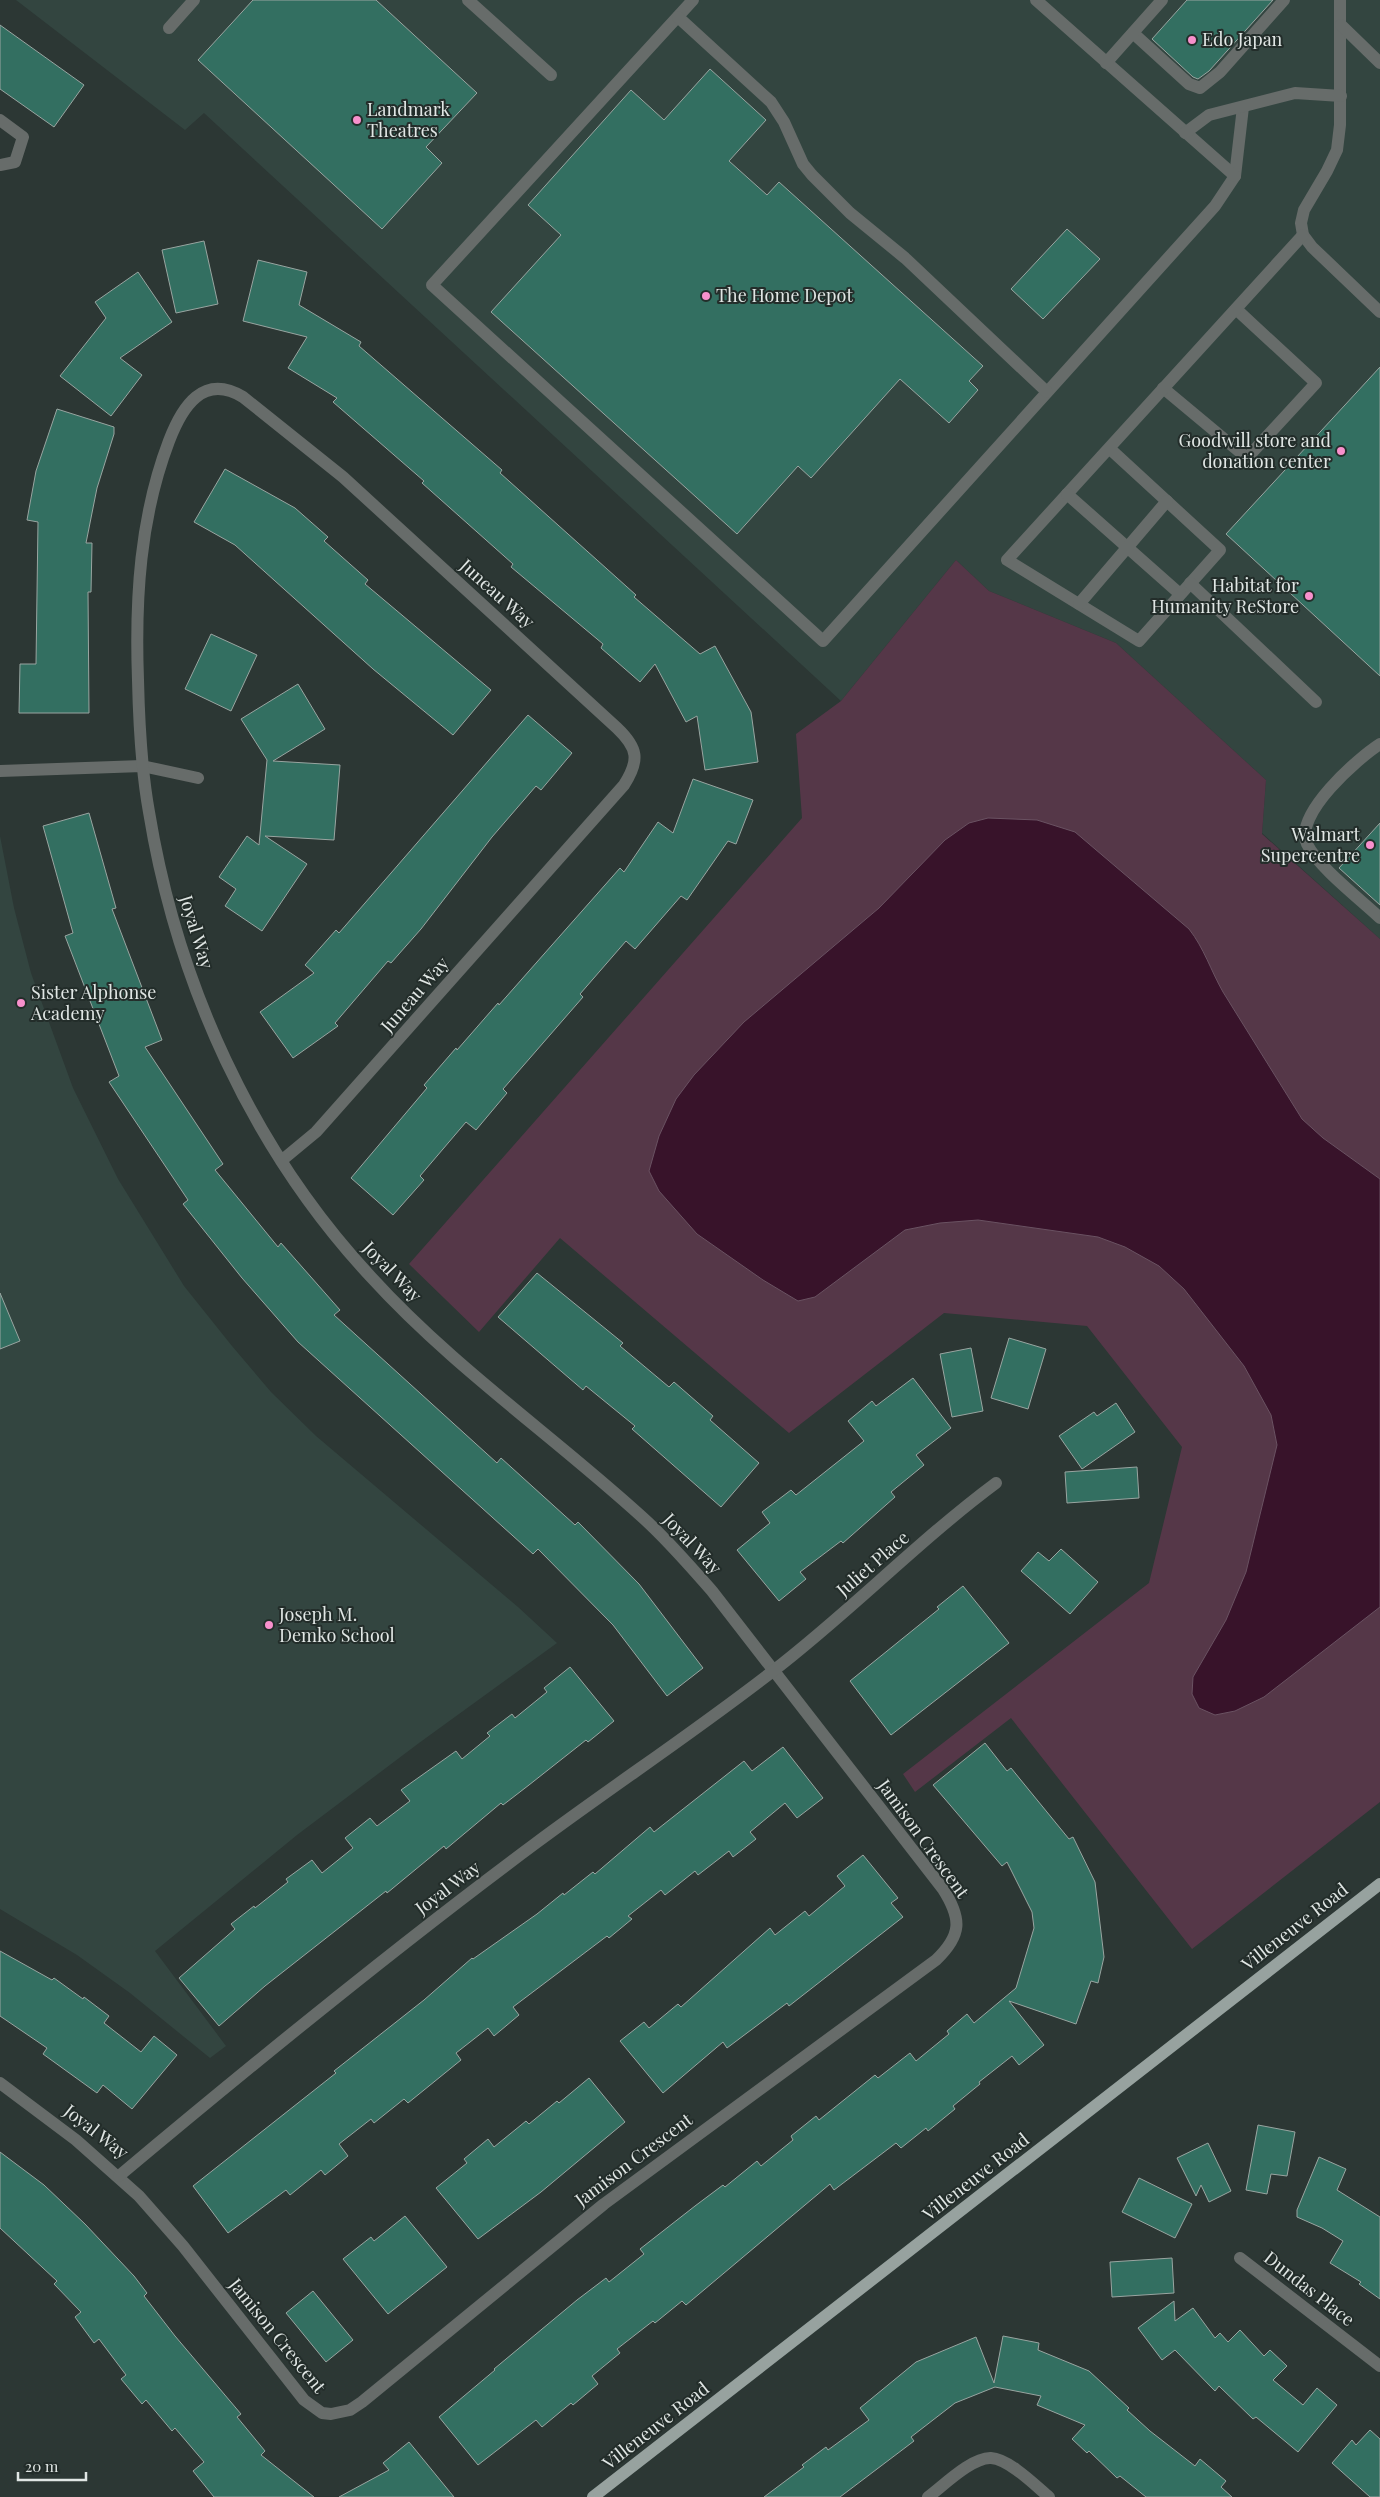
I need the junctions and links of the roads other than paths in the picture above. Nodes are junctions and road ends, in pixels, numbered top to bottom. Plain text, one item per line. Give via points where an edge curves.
1 (194, 0) edge
2 (468, 0) edge
3 (693, 0) edge
4 (1036, 0) edge
5 (1162, 0) edge
6 (1284, 0) edge
7 (1340, 0) edge
8 (678, 17) junction
9 (1340, 25) junction
10 (169, 28) dead end
11 (1133, 33) junction
12 (1106, 63) junction
13 (1380, 63) edge
14 (551, 75) dead end
15 (1341, 96) junction
16 (1243, 107) junction
17 (0, 120) edge
18 (1185, 133) junction
19 (0, 165) edge
20 (1235, 176) junction
21 (1303, 235) junction
22 (1236, 309) junction
23 (1380, 312) edge
24 (1164, 388) junction
25 (1047, 392) junction
26 (1109, 448) junction
27 (1067, 494) junction
28 (1167, 501) junction
29 (1127, 547) junction
30 (1190, 583) junction
31 (1180, 594) junction
32 (1079, 604) junction
33 (1316, 702) dead end
34 (1380, 744) edge
35 (142, 766) junction
36 (0, 771) edge
37 (198, 778) dead end
38 (1380, 918) edge
39 (281, 1161) junction
40 (996, 1483) dead end
41 (774, 1671) junction
42 (1380, 1884) edge
43 (0, 2083) edge
44 (119, 2176) junction
45 (1240, 2258) dead end
46 (1380, 2366) edge
47 (593, 2497) edge
48 (928, 2497) edge
49 (1049, 2497) edge

1 - 10 street
2 - 14 street
3 - 8 street
4 - 12 street
5 - 11 street
6 - 11 street via 1220,72 1200,88 1188,84
7 - 9 street
8 - 25 street via 771,102 812,175
8 - 25 street via 432,285 823,641
9 - 13 street
9 - 15 street
11 - 12 street
12 - 18 street
15 - 16 street via 1295,93
15 - 21 street via 1337,150 1304,210
16 - 18 street via 1209,115
16 - 20 street
17 - 19 street via 23,137 15,162
18 - 20 street
20 - 25 street via 1215,206
21 - 22 street
21 - 23 street
22 - 24 street
22 - 24 street via 1316,383 1247,458
24 - 26 street
26 - 27 street
26 - 28 street
27 - 29 street
27 - 32 street via 1008,560
28 - 29 street
28 - 30 street via 1220,550
29 - 31 street
29 - 32 street
30 - 31 street
30 - 33 street
31 - 32 street via 1139,640
34 - 38 street via 1346,772 1315,806 1306,826 1306,843 1316,858
35 - 36 street
35 - 37 street
35 - 39 street, Joyal Way via 160,868 187,964 219,1046
35 - 39 street, Juneau Way via 137,636 145,522 162,462 182,411 198,396 220,388 243,396 343,477 621,732 635,753 632,771 624,784 316,1132
39 - 41 street, Joyal Way via 326,1225 372,1279 448,1353 660,1533 712,1591
40 - 41 street, Juliet Place via 959,1510
41 - 44 street, Joyal Way via 441,1915
41 - 44 street, Jamison Crescent via 951,1903 957,1918 957,1931 936,1960 632,2183 362,2402 340,2413 322,2413 297,2393 183,2246
42 - 47 main road, Villeneuve Road
43 - 44 street, Joyal Way via 54,2122
45 - 46 street, Dundas Place
48 - 49 street via 974,2463 991,2458 1008,2464

